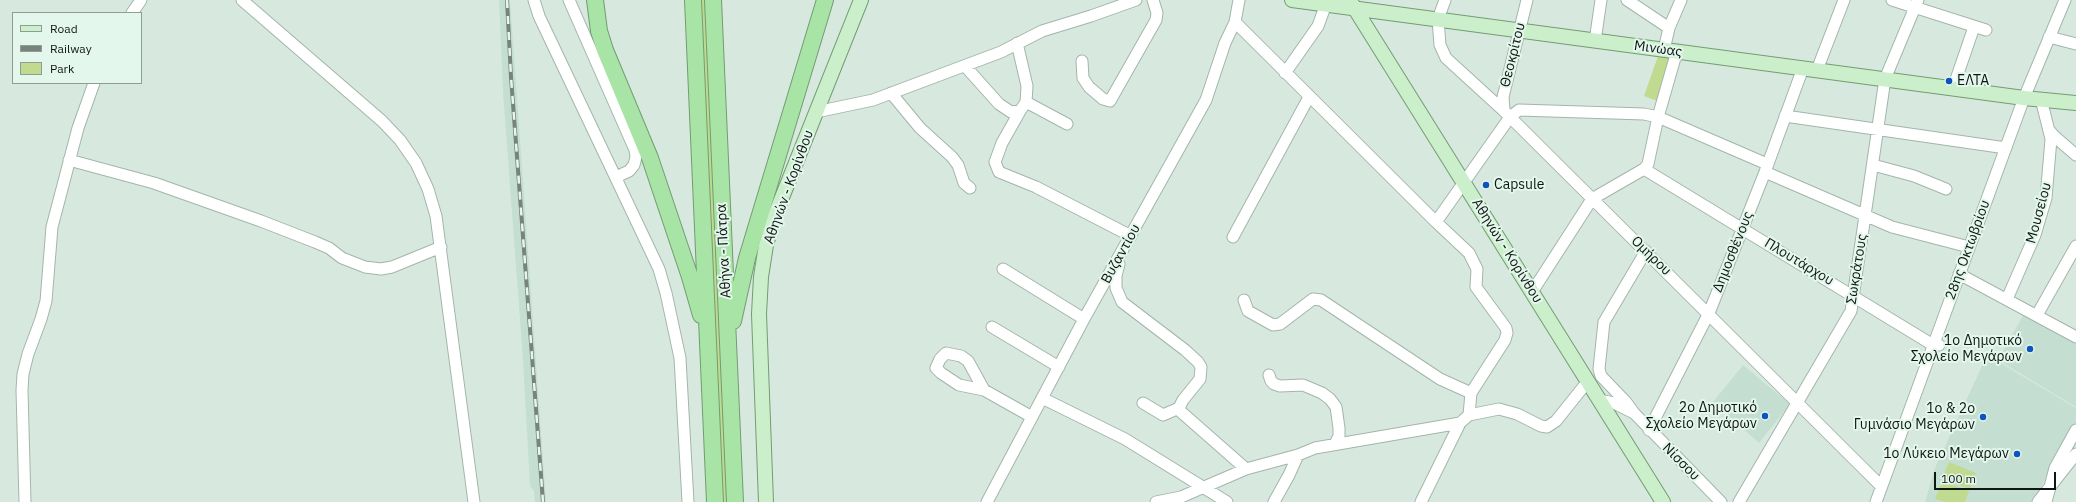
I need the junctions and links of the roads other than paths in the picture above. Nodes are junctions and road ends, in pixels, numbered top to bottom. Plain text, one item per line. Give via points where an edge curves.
1 (141, 0) edge
2 (242, 0) edge
3 (534, 0) edge
4 (569, 0) edge
5 (595, 0) edge
6 (693, 0) edge
7 (713, 0) edge
8 (825, 0) edge
9 (861, 0) edge
10 (1136, 0) edge
11 (1153, 0) edge
12 (1239, 0) edge
13 (1292, 0) edge
14 (1445, 0) edge
15 (1527, 0) edge
16 (1600, 0) edge
17 (1627, 0) edge
18 (1681, 0) edge
19 (1844, 0) edge
20 (1892, 0) edge
21 (2065, 0) edge
22 (1328, 2) edge
23 (1353, 4) edge
24 (1916, 4) edge
25 (133, 12) edge
26 (1438, 20) junction
27 (1235, 22) junction
28 (1974, 27) junction
29 (1669, 28) junction
30 (1520, 30) junction
31 (1986, 30) dead end
32 (2050, 37) junction
33 (1595, 40) junction
34 (1017, 43) junction
35 (2076, 44) edge
36 (1670, 51) junction
37 (1082, 60) dead end
38 (965, 66) junction
39 (1803, 68) junction
40 (1817, 70) junction
41 (1285, 73) junction
42 (1885, 79) junction
43 (94, 84) edge
44 (1953, 88) junction
45 (891, 93) junction
46 (1309, 97) junction
47 (2024, 98) junction
48 (2041, 99) junction
49 (2076, 102) edge
50 (1023, 107) junction
51 (816, 112) junction
52 (1508, 114) junction
53 (1785, 116) junction
54 (1658, 118) junction
55 (1067, 124) dead end
56 (2049, 129) junction
57 (1877, 130) junction
58 (2006, 148) junction
59 (2076, 155) edge
60 (69, 160) junction
61 (1873, 164) junction
62 (1766, 168) junction
63 (1644, 169) junction
64 (616, 177) junction
65 (1464, 183) junction
66 (970, 188) dead end
67 (1946, 189) dead end
68 (1592, 199) junction
69 (1865, 216) junction
70 (1436, 222) junction
71 (1742, 228) junction
72 (1131, 236) junction
73 (1233, 237) dead end
74 (2076, 246) edge
75 (441, 247) junction
76 (1125, 247) junction
77 (1969, 247) junction
78 (1646, 251) junction
79 (2073, 257) edge
80 (1004, 269) dead end
81 (1959, 274) junction
82 (1532, 292) junction
83 (1854, 296) junction
84 (2007, 299) junction
85 (1244, 300) dead end
86 (1709, 313) junction
87 (2036, 315) junction
88 (1084, 319) junction
89 (992, 327) dead end
90 (708, 336) junction
91 (2076, 337) edge
92 (728, 343) junction
93 (1936, 345) junction
94 (1059, 367) junction
95 (1269, 375) dead end
96 (1588, 381) junction
97 (984, 390) dead end
98 (1471, 393) junction
99 (1042, 398) junction
100 (1599, 400) junction
101 (1798, 401) junction
102 (1143, 403) dead end
103 (1179, 408) junction
104 (1634, 413) junction
105 (1469, 415) junction
106 (1032, 417) junction
107 (1460, 423) junction
108 (1649, 430) junction
109 (2076, 430) edge
110 (1335, 444) junction
111 (2076, 454) edge
112 (1298, 455) junction
113 (1246, 470) junction
114 (1881, 486) junction
115 (2050, 487) junction
116 (1202, 488) junction
117 (25, 502) edge
118 (474, 502) edge
119 (688, 502) edge
120 (715, 502) edge
121 (735, 502) edge
122 (766, 502) edge
123 (987, 502) edge
124 (1156, 502) edge
125 (1227, 502) edge
126 (1274, 502) edge
127 (1421, 502) edge
128 (1663, 502) edge
129 (1721, 502) edge
130 (1739, 502) edge
131 (1876, 502) edge
132 (2038, 502) edge
133 (2046, 502) edge

1 - 25 street
2 - 75 street via 356,97 400,140 416,163 428,189
3 - 64 street
4 - 64 street via 635,150 634,165 629,171
5 - 90 highway via 599,31 605,50 650,158
6 - 90 highway, Αθήνα - Πάτρα
7 - 92 highway, Αθήνα - Πάτρα
8 - 92 highway via 747,258
9 - 51 main road, Αθηνών - Κορίνθου
10 - 34 street via 1042,31
11 - 37 street via 1156,20 1110,101 1103,99 1089,87 1083,78
12 - 27 street, Βυζαντίου
13 - 22 main road, Μινώας
14 - 26 street
15 - 30 street, Θεοκρίτου
16 - 33 street
17 - 29 street
18 - 29 street
19 - 40 street
20 - 24 street
21 - 32 street, 28ης Οκτωβρίου
22 - 23 main road, Μινώας
22 - 41 street via 1318,26
23 - 26 main road, Μινώας
23 - 65 main road, Αθηνών - Κορίνθου
24 - 28 street
24 - 42 street, Σωκράτους
26 - 30 main road, Μινώας
26 - 52 street, Ομήρου via 1440,45 1446,58
27 - 41 street
27 - 72 street, Βυζαντίου via 1225,43 1208,95
28 - 31 street
28 - 44 street
29 - 36 street
30 - 33 main road, Μινώας
30 - 52 street, Θεοκρίτου via 1503,97
32 - 35 street
32 - 47 street, 28ης Οκτωβρίου
33 - 36 main road, Μινώας
34 - 38 street
34 - 50 street via 1027,86
36 - 39 main road, Μινώας
36 - 54 street
38 - 45 street
38 - 50 street via 999,104 1011,112
39 - 40 main road, Μινώας
39 - 53 street, Δημοσθένους
40 - 42 main road, Μινώας
41 - 46 street
42 - 44 main road, Μινώας
42 - 57 street, Σωκράτους
43 - 60 street
44 - 47 main road, Μινώας
45 - 51 street via 856,105
45 - 66 street via 920,128 952,156 964,183
46 - 70 street
46 - 73 street
47 - 48 main road, Μινώας
47 - 58 street, 28ης Οκτωβρίου
48 - 49 main road, Μινώας
48 - 56 street, Μουσείου
50 - 55 street
50 - 72 street via 1002,143 995,162 999,172 1036,187
51 - 122 main road, Αθηνών - Κορίνθου via 775,215 766,245 761,277 759,314
52 - 54 street via 1520,110 1644,114
52 - 65 street
52 - 68 street, Ομήρου
53 - 57 street
53 - 62 street, Δημοσθένους
54 - 62 street
54 - 63 street via 1650,160
56 - 59 street
56 - 84 street, Μουσείου via 2050,166 2044,205 2035,235
57 - 58 street
57 - 61 street, Σωκράτους
58 - 77 street, 28ης Οκτωβρίου
60 - 75 street via 154,183 268,224 322,245 342,258 364,267 392,267
60 - 117 street via 52,227 44,312 23,374
61 - 67 street
61 - 69 street, Σωκράτους
62 - 69 street
62 - 71 street, Δημοσθένους
63 - 68 street
63 - 71 street, Πλουτάρχου
64 - 119 street via 659,269 668,300 680,358
65 - 70 street
65 - 82 main road, Αθηνών - Κορίνθου
68 - 78 street, Ομήρου
68 - 82 street
69 - 77 street via 1901,230
69 - 83 street, Σωκράτους
70 - 98 street via 1469,253 1477,269 1476,287 1506,328 1505,340
71 - 83 street, Πλουτάρχου
71 - 86 street, Δημοσθένους
72 - 76 street, Βυζαντίου
74 - 79 street
75 - 118 street
76 - 88 street, Βυζαντίου
76 - 103 street via 1116,276 1116,288 1122,302 1185,350 1201,367 1200,379
77 - 81 street, 28ης Οκτωβρίου
78 - 86 street, Ομήρου
78 - 104 street via 1604,322 1599,369 1601,376
79 - 87 street
80 - 88 street
81 - 84 street
81 - 93 street, 28ης Οκτωβρίου
82 - 96 main road, Αθηνών - Κορίνθου
83 - 93 street, Πλουτάρχου
83 - 101 street, Σωκράτους via 1849,315
84 - 87 street
85 - 98 street via 1248,311 1273,324 1280,324 1313,299 1320,300 1440,379
86 - 101 street, Ομήρου
86 - 108 street, Δημοσθένους
87 - 91 street
88 - 94 street, Βυζαντίου
89 - 94 street
90 - 120 highway, Αθήνα - Πάτρα
92 - 121 highway, Αθήνα - Πάτρα
93 - 114 street, 28ης Οκτωβρίου
94 - 99 street, Βυζαντίου
95 - 110 street via 1274,384 1303,385 1330,399 1336,408 1339,428
96 - 100 main road, Αθηνών - Κορίνθου
96 - 105 street via 1556,421 1547,427 1499,409
97 - 106 street
98 - 105 street
99 - 106 street, Βυζαντίου
99 - 116 street via 1125,439
100 - 104 street, Νίσσου via 1614,403
100 - 128 main road, Αθηνών - Κορίνθου
101 - 114 street, Ομήρου
101 - 130 street, Σωκράτους
102 - 103 street via 1163,414
103 - 113 street via 1183,415
104 - 108 street, Νίσσου
105 - 107 street
106 - 123 street, Βυζαντίου
107 - 110 street
107 - 127 street
108 - 129 street, Νίσσου
109 - 115 street via 2055,468
110 - 112 street
111 - 115 street
112 - 113 street
112 - 126 street
113 - 116 street
114 - 131 street, 28ης Οκτωβρίου
115 - 132 street
115 - 133 street
116 - 124 street via 1181,497
116 - 125 street

